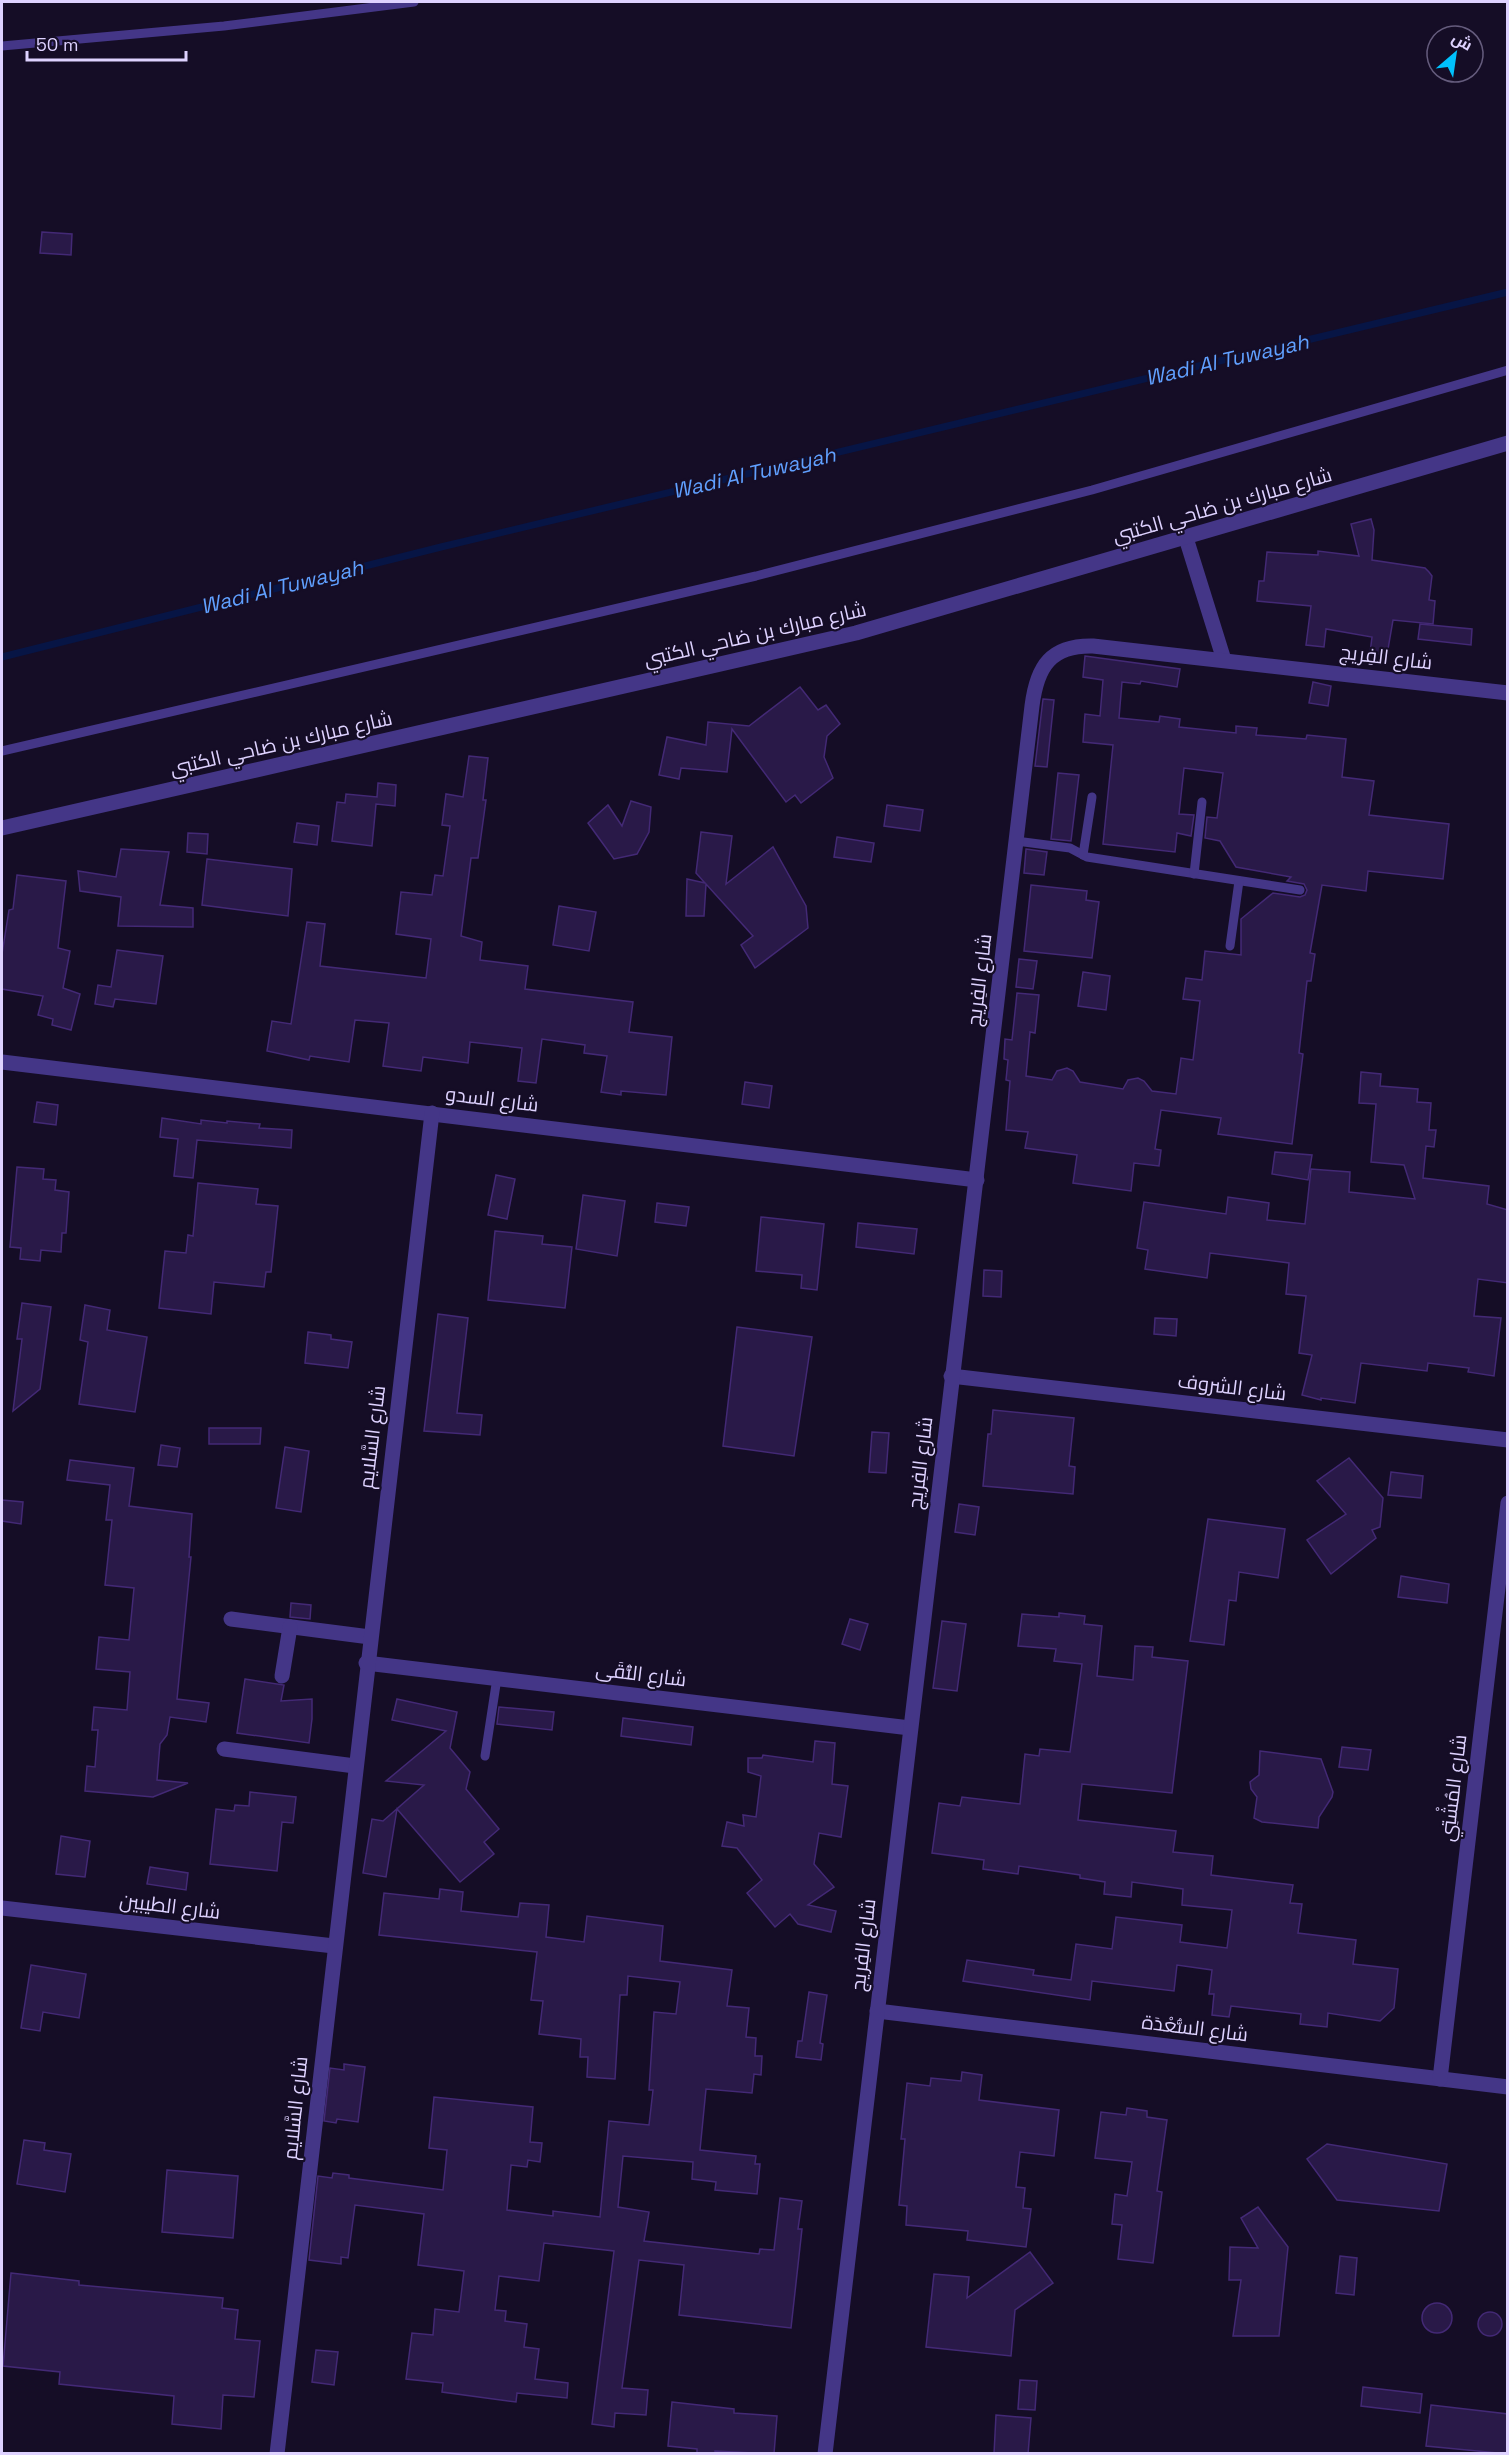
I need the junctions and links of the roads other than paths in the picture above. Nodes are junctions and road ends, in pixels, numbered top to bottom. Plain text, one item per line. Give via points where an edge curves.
1 (414, 2) edge
2 (2, 46) edge
3 (1508, 370) edge
4 (1508, 443) edge
5 (1186, 538) junction
6 (1224, 660) junction
7 (1508, 693) edge
8 (2, 751) edge
9 (1092, 797) dead end
10 (1202, 802) dead end
11 (2, 828) edge
12 (1016, 841) junction
13 (1083, 855) junction
14 (1194, 874) junction
15 (1239, 881) junction
16 (1300, 890) dead end
17 (1230, 946) dead end
18 (2, 1062) edge
19 (432, 1113) junction
20 (977, 1180) junction
21 (951, 1376) junction
22 (1508, 1440) edge
23 (1508, 1503) edge
24 (231, 1620) dead end
25 (290, 1627) junction
26 (370, 1637) junction
27 (366, 1663) junction
28 (282, 1676) dead end
29 (497, 1678) junction
30 (910, 1728) junction
31 (224, 1749) dead end
32 (485, 1756) dead end
33 (355, 1766) junction
34 (2, 1908) edge
35 (334, 1946) junction
36 (877, 2011) junction
37 (1440, 2079) junction
38 (1508, 2087) edge
39 (277, 2454) edge
40 (825, 2454) edge

1 - 2 lane via 224,26
3 - 8 lane via 1092,489 756,576
4 - 5 street, شارع مبارك بن ضاحي الكتبي
5 - 6 street
5 - 11 street, شارع مبارك بن ضاحي الكتبي via 856,633
6 - 7 street, شارع الفِريج
6 - 12 street, شارع الفِريج via 1074,645 1056,653 1046,664 1034,691
9 - 13 lane
10 - 14 lane
12 - 13 lane via 1070,848
12 - 20 street, شارع الفِريج
13 - 14 lane
14 - 15 lane
15 - 16 lane
15 - 17 lane
18 - 19 street, شارع السدو
19 - 20 street, شارع السدو
19 - 26 street, شارع السَّلايم
20 - 21 street, شارع الفِريج
21 - 22 street, شارع الشروف
21 - 30 street, شارع الفِريج
23 - 37 street, شارع المُشْتِي
24 - 25 street
25 - 26 street
25 - 28 street
26 - 27 street, شارع السَّلايم
27 - 29 street, شارع التُّقَى
27 - 33 street, شارع السَّلايم
29 - 30 street, شارع التُّقَى
29 - 32 lane
30 - 36 street, شارع الفِريج
31 - 33 street
33 - 35 street, شارع السَّلايم
34 - 35 street, شارع الطيبين
35 - 39 street, شارع السَّلايم
36 - 37 street, شارع السُّعْدَة
36 - 40 street, شارع الفِريج
37 - 38 street, شارع السُّعْدَة

